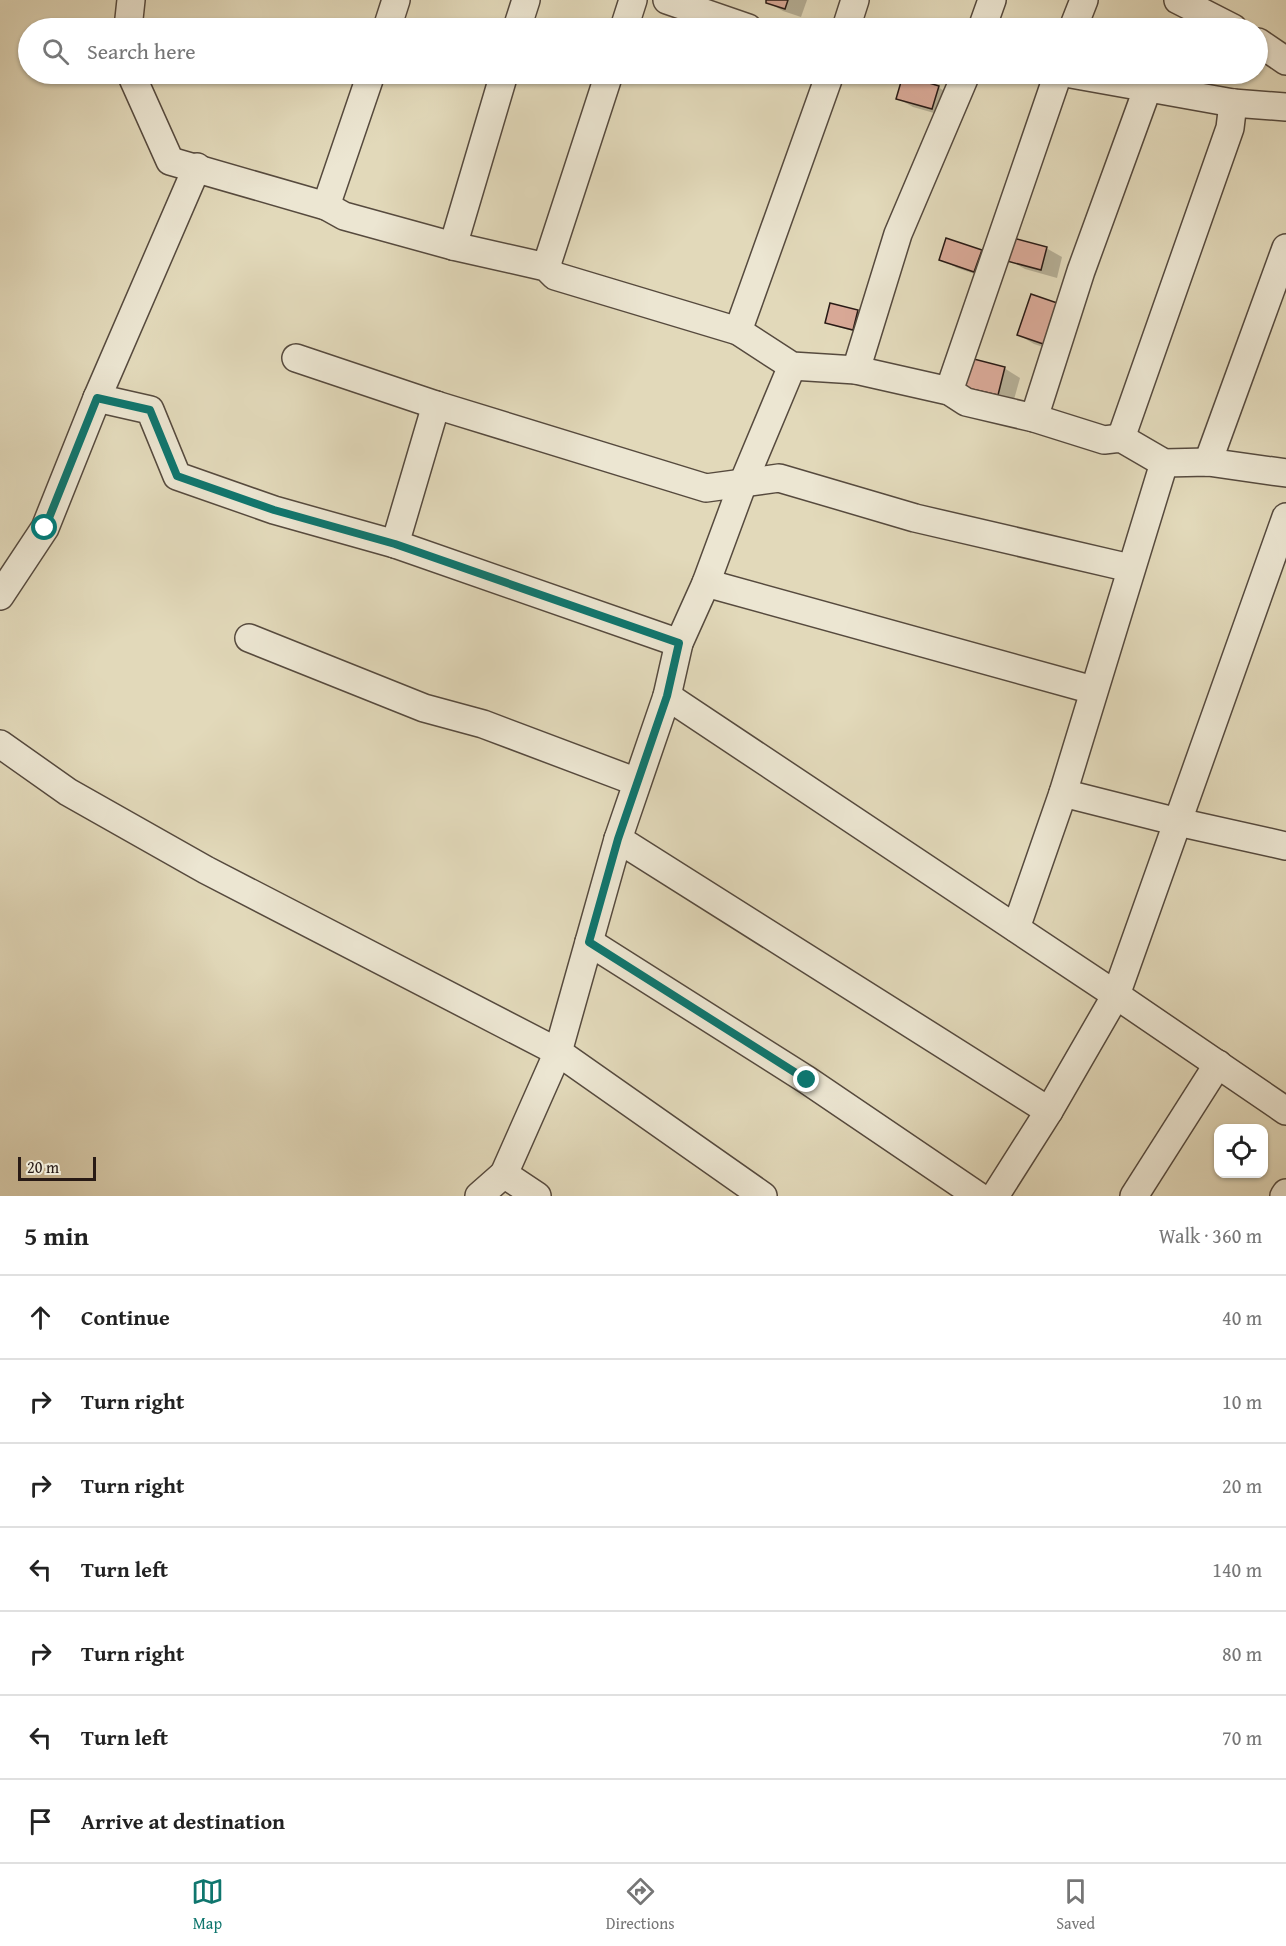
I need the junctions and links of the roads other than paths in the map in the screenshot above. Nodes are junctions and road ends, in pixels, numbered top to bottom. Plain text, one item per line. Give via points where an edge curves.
1 (131, 0) edge
2 (396, 0) edge
3 (526, 0) edge
4 (633, 0) edge
5 (667, 0) edge
6 (855, 0) edge
7 (992, 0) edge
8 (1084, 0) edge
9 (1178, 0) edge
10 (129, 18) edge
11 (390, 18) edge
12 (521, 18) edge
13 (627, 18) edge
14 (719, 18) edge
15 (849, 18) edge
16 (986, 18) edge
17 (1078, 18) edge
18 (1213, 18) edge
19 (1268, 49) edge
20 (1286, 61) edge
21 (135, 84) edge
22 (368, 84) edge
23 (501, 84) edge
24 (606, 84) edge
25 (826, 84) edge
26 (962, 84) edge
27 (1055, 84) edge
28 (1130, 84) edge
29 (1148, 87) junction
30 (1233, 103) junction
31 (1286, 107) edge
32 (197, 167) junction
33 (326, 206) junction
34 (453, 246) junction
35 (1286, 248) edge
36 (546, 267) junction
37 (738, 332) junction
38 (296, 358) dead end
39 (792, 366) junction
40 (856, 370) junction
41 (949, 391) junction
42 (97, 398) junction
43 (436, 405) junction
44 (1034, 418) junction
45 (1120, 438) junction
46 (1208, 462) junction
47 (1164, 463) junction
48 (1286, 473) edge
49 (743, 483) junction
50 (1286, 517) edge
51 (395, 544) junction
52 (1130, 568) junction
53 (706, 583) junction
54 (0, 596) edge
55 (249, 638) dead end
56 (679, 643) junction
57 (1093, 690) junction
58 (667, 696) junction
59 (0, 744) edge
60 (637, 782) junction
61 (1063, 794) junction
62 (1178, 822) junction
63 (618, 839) junction
64 (1286, 846) edge
65 (1016, 928) junction
66 (589, 942) junction
67 (1116, 995) junction
68 (558, 1052) junction
69 (1218, 1064) junction
70 (1049, 1111) junction
71 (1286, 1111) edge
72 (504, 1174) junction
73 (479, 1196) edge
74 (537, 1196) edge
75 (763, 1196) edge
76 (978, 1196) edge
77 (995, 1196) edge
78 (1134, 1196) edge

1 - 10 street
2 - 11 street
3 - 12 street
4 - 13 street
5 - 14 street
6 - 15 street
7 - 16 street
8 - 17 street
9 - 18 street
19 - 20 street
21 - 32 street via 170,161
22 - 33 street
23 - 34 street
24 - 36 street
25 - 37 street
26 - 40 street via 898,234
27 - 41 street
28 - 29 street
29 - 30 street
29 - 44 street via 1081,271
30 - 31 street
30 - 45 street via 1230,128
32 - 33 street
32 - 42 street
33 - 34 street via 344,216
34 - 36 street
35 - 46 street
36 - 37 street via 555,276
37 - 39 street
38 - 43 street
39 - 40 street
39 - 49 street
40 - 41 street
41 - 44 street via 966,402
42 - 51 street via 150,410 177,476 274,510
42 - 54 street via 45,528
43 - 49 street via 706,488
43 - 51 street
44 - 45 street via 1104,440
45 - 47 street
46 - 47 street
46 - 48 street
47 - 52 street
49 - 52 street via 779,478 915,518
49 - 53 street
50 - 62 street
51 - 56 street
52 - 57 street
53 - 56 street
53 - 57 street
55 - 60 street via 424,708 483,724
56 - 58 street
57 - 61 street
58 - 60 street
58 - 65 street
59 - 68 street via 68,792 206,870
60 - 63 street
61 - 62 street
61 - 65 street
62 - 64 street
62 - 67 street
63 - 66 street
63 - 70 street
65 - 67 street
66 - 68 street
66 - 76 street via 807,1080
67 - 69 street
67 - 70 street
68 - 72 street
68 - 75 street
69 - 71 street
69 - 78 street
70 - 77 street
72 - 73 street
72 - 74 street

